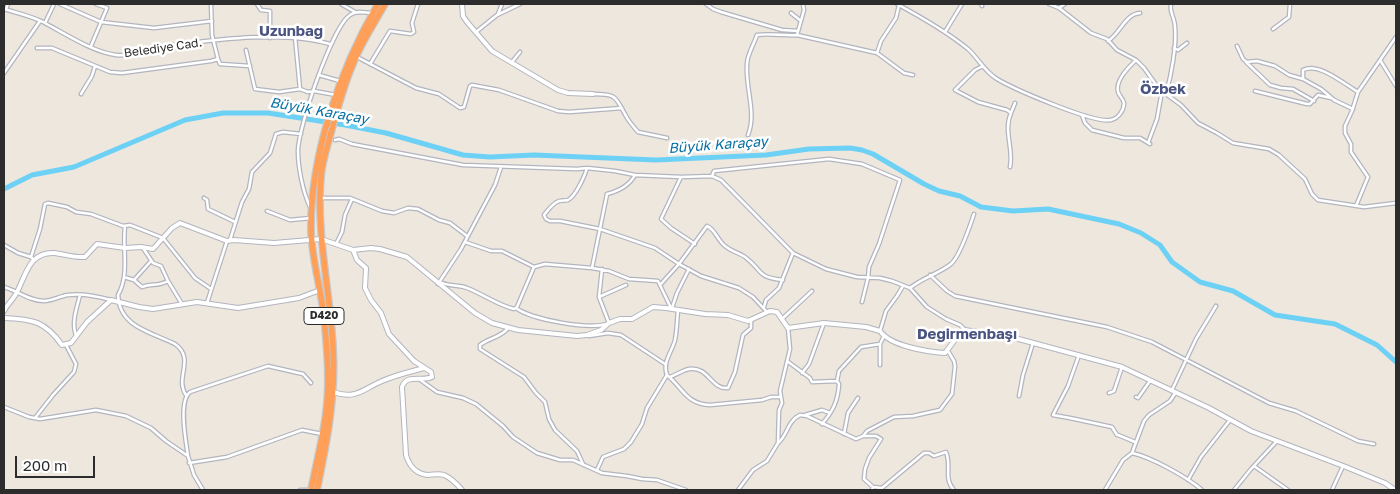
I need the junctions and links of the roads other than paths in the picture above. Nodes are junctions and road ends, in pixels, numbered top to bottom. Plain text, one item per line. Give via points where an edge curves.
1 (8, 4) edge
2 (54, 4) edge
3 (60, 4) edge
4 (96, 4) edge
5 (211, 4) edge
6 (257, 4) edge
7 (341, 4) edge
8 (378, 4) edge
9 (385, 4) edge
10 (418, 4) edge
11 (462, 4) edge
12 (502, 4) edge
13 (520, 4) edge
14 (706, 4) edge
15 (803, 4) edge
16 (898, 4) edge
17 (962, 4) edge
18 (1049, 4) edge
19 (1065, 4) edge
20 (1171, 4) edge
21 (1290, 4) edge
22 (1059, 8) junction
23 (5, 9) edge
24 (355, 12) junction
25 (372, 13) junction
26 (791, 13) dead end
27 (1140, 13) dead end
28 (498, 15) junction
29 (40, 21) junction
30 (212, 21) junction
31 (801, 21) junction
32 (101, 22) junction
33 (45, 23) junction
34 (1273, 29) dead end
35 (798, 31) junction
36 (476, 32) junction
37 (944, 32) junction
38 (797, 36) junction
39 (294, 37) junction
40 (1396, 37) edge
41 (270, 38) junction
42 (213, 41) junction
43 (1108, 41) junction
44 (1187, 43) dead end
45 (330, 44) junction
46 (91, 46) junction
47 (1237, 46) dead end
48 (37, 48) dead end
49 (1174, 48) junction
50 (246, 50) dead end
51 (520, 52) dead end
52 (877, 52) junction
53 (356, 56) junction
54 (218, 59) junction
55 (1244, 59) junction
56 (1136, 60) junction
57 (1380, 60) junction
58 (4, 62) edge
59 (511, 63) junction
60 (10, 64) junction
61 (370, 64) junction
62 (95, 66) junction
63 (250, 66) junction
64 (983, 66) junction
65 (4, 73) edge
66 (319, 75) junction
67 (913, 75) dead end
68 (1303, 79) junction
69 (340, 81) junction
70 (1396, 86) edge
71 (300, 89) junction
72 (1162, 92) junction
73 (1255, 92) dead end
74 (1358, 92) junction
75 (314, 93) junction
76 (81, 94) dead end
77 (593, 94) joint
78 (1166, 94) junction
79 (337, 99) junction
80 (1332, 99) junction
81 (1314, 101) junction
82 (1015, 103) dead end
83 (622, 108) junction
84 (1353, 108) junction
85 (1011, 113) junction
86 (1082, 116) junction
87 (300, 134) junction
88 (748, 135) dead end
89 (667, 138) dead end
90 (335, 140) dead end
91 (325, 142) junction
92 (501, 166) junction
93 (1010, 167) dead end
94 (587, 168) junction
95 (635, 175) junction
96 (712, 176) junction
97 (681, 177) junction
98 (204, 198) dead end
99 (320, 198) junction
100 (352, 199) junction
101 (1396, 204) edge
102 (1356, 206) junction
103 (267, 211) dead end
104 (974, 214) dead end
105 (312, 215) junction
106 (235, 222) junction
107 (125, 226) junction
108 (600, 229) junction
109 (467, 236) junction
110 (163, 238) junction
111 (312, 239) junction
112 (321, 239) junction
113 (228, 240) junction
114 (465, 242) junction
115 (336, 244) junction
116 (695, 244) junction
117 (4, 245) edge
118 (125, 248) junction
119 (143, 248) junction
120 (353, 250) junction
121 (793, 254) junction
122 (32, 258) junction
123 (152, 261) junction
124 (679, 264) junction
125 (534, 266) junction
126 (592, 268) junction
127 (602, 269) junction
128 (690, 269) junction
129 (930, 275) junction
130 (124, 278) junction
131 (868, 278) junction
132 (134, 280) junction
133 (783, 280) junction
134 (168, 281) junction
135 (439, 283) junction
136 (626, 285) dead end
137 (660, 285) junction
138 (903, 286) junction
139 (4, 287) edge
140 (910, 288) junction
141 (211, 289) junction
142 (320, 290) junction
143 (812, 291) dead end
144 (17, 293) junction
145 (80, 295) junction
146 (599, 297) junction
147 (111, 300) junction
148 (118, 301) junction
149 (862, 302) dead end
150 (207, 303) junction
151 (182, 304) junction
152 (1216, 306) dead end
153 (764, 307) junction
154 (516, 308) junction
155 (672, 309) junction
156 (678, 309) junction
157 (4, 311) edge
158 (767, 312) junction
159 (4, 318) edge
160 (782, 320) junction
161 (751, 321) junction
162 (609, 323) junction
163 (824, 323) junction
164 (508, 328) junction
165 (788, 328) junction
166 (965, 330) junction
167 (880, 331) junction
168 (587, 335) junction
169 (77, 336) junction
170 (884, 336) junction
171 (1033, 343) junction
172 (880, 344) junction
173 (66, 345) junction
174 (948, 351) junction
175 (1080, 356) junction
176 (1186, 360) junction
177 (787, 361) junction
178 (665, 364) junction
179 (880, 366) dead end
180 (1122, 367) junction
181 (424, 368) junction
182 (802, 373) junction
183 (669, 376) junction
184 (419, 379) junction
185 (1151, 380) junction
186 (837, 381) junction
187 (311, 383) dead end
188 (1174, 391) junction
189 (334, 392) junction
190 (1109, 393) dead end
191 (186, 395) junction
192 (1019, 396) dead end
193 (781, 397) junction
194 (1136, 397) dead end
195 (858, 398) dead end
196 (4, 408) edge
197 (831, 413) junction
198 (803, 415) junction
199 (35, 418) junction
200 (1230, 419) junction
201 (822, 424) junction
202 (323, 434) junction
203 (844, 434) junction
204 (863, 436) junction
205 (1277, 441) junction
206 (1135, 442) junction
207 (778, 443) junction
208 (1374, 444) dead end
209 (1132, 453) junction
210 (188, 456) junction
211 (189, 463) junction
212 (583, 465) junction
213 (1254, 466) junction
214 (1344, 466) junction
215 (596, 470) junction
216 (1188, 480) junction
217 (872, 489) edge
218 (203, 490) edge
219 (300, 490) edge
220 (311, 490) edge
221 (317, 490) edge
222 (462, 490) edge
223 (686, 490) edge
224 (738, 490) edge
225 (954, 490) edge
226 (1105, 490) edge
227 (1202, 490) edge
228 (1234, 490) edge
229 (1288, 490) edge
230 (1332, 490) edge
231 (1395, 490) edge

1 - 23 street
2 - 33 street
3 - 32 street
4 - 32 street via 107,8
5 - 30 street
6 - 41 street via 261,10 270,11
7 - 24 street
8 - 25 highway
9 - 53 highway
10 - 61 street via 412,23 414,32 390,31
11 - 36 street via 463,16
12 - 28 street
13 - 28 street
14 - 35 street via 713,10 782,30
15 - 31 street
16 - 37 street
16 - 52 street via 896,18 880,41
17 - 37 street
18 - 22 street
19 - 22 street
20 - 49 street via 1170,13 1175,24
21 - 34 street via 1289,17
22 - 43 street via 1091,33
23 - 29 street, Belediye Cad.
24 - 25 street
24 - 45 street via 348,16
25 - 69 highway
26 - 31 street
27 - 43 street via 1131,16
28 - 36 street
29 - 33 street, Belediye Cad.
29 - 60 street
30 - 32 street via 154,28
30 - 42 street
31 - 35 street
32 - 46 street
33 - 46 street, Belediye Cad.
35 - 38 street
36 - 59 street via 492,51
37 - 64 street
38 - 52 street
38 - 88 street via 757,35 747,63 752,116
39 - 41 street, Belediye Cad.
39 - 45 street, Belediye Cad.
39 - 71 street
40 - 57 street
41 - 42 street, Belediye Cad.
42 - 46 street, Belediye Cad. via 124,55 114,55
42 - 54 street
43 - 56 street
44 - 49 street via 1178,50
45 - 66 street
47 - 55 street
48 - 62 street via 52,48
49 - 78 street
50 - 63 street
51 - 59 street
52 - 67 street via 904,73
53 - 61 street
53 - 79 highway
54 - 62 street via 122,72 110,72
54 - 63 street via 220,64
55 - 68 street via 1275,66
55 - 81 street via 1270,85 1293,89
56 - 72 street
56 - 86 street via 1118,85 1124,107 1115,118 1110,121
57 - 70 street
57 - 74 street
58 - 60 street
59 - 77 street via 558,90
60 - 65 street
61 - 83 street via 416,88 436,93 460,108 464,106 472,85 499,90 558,111
62 - 76 street
63 - 71 street via 254,89 279,92
64 - 85 street via 955,90
64 - 86 street via 1016,89
66 - 69 street
66 - 75 street
68 - 74 street via 1303,70 1318,68
68 - 80 street
69 - 79 highway
71 - 75 street
72 - 78 street
72 - 86 street via 1149,143 1140,138 1124,138 1092,130
73 - 81 street via 1307,104
74 - 84 street
75 - 79 street
75 - 87 street
77 - 83 street via 611,95
78 - 102 street via 1198,124 1228,141 1270,149 1279,155 1305,179 1318,200
79 - 91 highway
80 - 81 street via 1318,95
80 - 84 street
82 - 85 street
83 - 89 street via 638,132
84 - 102 street via 1344,133 1351,144 1350,152 1368,177
85 - 93 street via 1008,123 1012,151
87 - 105 street via 298,152 302,181
87 - 106 street via 276,134 270,152 252,172 249,189
90 - 92 street via 453,164
91 - 99 highway, D420
91 - 105 highway, D420 via 315,178
92 - 94 street
92 - 109 street via 495,186
94 - 95 street
94 - 108 street via 584,178 568,200 558,201 544,217 550,221
95 - 97 street
95 - 108 street via 632,182 607,194
96 - 97 street
96 - 121 street via 721,180
96 - 131 street via 714,172 731,168 829,159 862,164 900,180
97 - 116 street via 661,219
98 - 106 street via 208,209
99 - 100 street
99 - 112 highway, D420
100 - 109 street via 397,214 408,208 421,210 450,223
100 - 115 street
101 - 102 street
103 - 105 street via 290,220
104 - 129 street via 951,264
105 - 111 highway, D420
106 - 113 street
107 - 110 street
107 - 118 street
107 - 122 street via 67,207 45,204
108 - 124 street via 655,248
108 - 126 street
109 - 114 street
110 - 113 street via 180,223
110 - 119 street via 153,249
110 - 141 street via 195,278
111 - 112 street
111 - 113 street via 274,242
111 - 142 highway, D420
112 - 115 street
112 - 189 highway, D420 via 333,347
113 - 141 street
114 - 125 street via 506,253
114 - 135 street
115 - 120 street
116 - 124 street
116 - 133 street via 707,226 725,247 744,256 762,276
117 - 122 street
118 - 119 street
118 - 122 street via 97,244 85,257 52,253
118 - 130 street
119 - 123 street
120 - 135 street via 371,248 407,257
120 - 181 street via 357,260 366,268 365,288 381,313 389,334
121 - 131 street via 817,266
121 - 133 street
122 - 144 street
123 - 132 street
123 - 134 street via 161,266
124 - 128 street
124 - 137 street
125 - 126 street
125 - 154 street
126 - 127 street
127 - 137 street via 629,279 658,281
127 - 146 street
128 - 153 street via 701,276 739,288
128 - 155 street
129 - 140 street
129 - 176 street via 955,296 1107,327 1152,342
130 - 132 street
130 - 148 street
131 - 138 street via 886,279
131 - 149 street
132 - 134 street via 142,287 160,286
133 - 153 street
134 - 151 street
135 - 154 street via 465,286 501,305
135 - 164 street via 475,313
136 - 146 street
137 - 155 street
138 - 140 street
138 - 167 street via 886,311
139 - 144 street
140 - 166 street via 926,307
141 - 150 street
142 - 150 street via 299,298 238,308
142 - 202 highway, D420 via 328,378
143 - 160 street
144 - 145 street via 45,301
144 - 157 street
145 - 147 street
145 - 169 street via 75,316
146 - 162 street
147 - 148 street
147 - 169 street
148 - 151 street via 153,309
148 - 191 street via 128,321 180,349 185,363 182,384
150 - 151 street
152 - 176 street
153 - 158 street
154 - 162 street via 528,314 581,326
155 - 156 street
155 - 162 street via 653,307 632,319
156 - 161 street
156 - 178 street via 675,339
158 - 160 street via 777,312
158 - 161 street
159 - 173 street via 38,322 55,334 62,345
160 - 165 street
161 - 183 street via 752,328 743,335 728,388 719,386 697,369
162 - 168 street
163 - 165 street
163 - 167 street via 866,326
163 - 182 street via 809,364
164 - 168 street
164 - 212 street via 483,342 480,349 524,377 545,402 555,430 577,451
165 - 177 street via 790,348
166 - 171 street
166 - 174 street
167 - 170 street
168 - 178 street via 621,335
169 - 173 street
170 - 172 street
170 - 174 street via 909,348
171 - 175 street
171 - 192 street
172 - 179 street
172 - 186 street via 862,347 839,371
173 - 199 street via 76,364 74,372
174 - 204 street via 955,366 952,394 940,410 894,417
175 - 180 street
175 - 206 street via 1053,416 1112,428 1116,436 1118,434
176 - 188 street
176 - 208 street via 1269,403 1296,411 1358,441
177 - 182 street
177 - 193 street
178 - 183 street
180 - 185 street
180 - 190 street via 1114,391
181 - 184 street via 433,376 427,380
181 - 189 street via 381,381 351,396
182 - 186 street via 812,382
183 - 193 street via 690,399 703,404
183 - 215 street via 647,408 631,442 624,449 603,457
184 - 212 street via 436,392 476,404 532,451
184 - 222 street via 407,380 401,390 408,462 418,473 445,475
185 - 188 street
185 - 194 street
186 - 197 street via 838,397
187 - 191 street via 303,374 268,366
188 - 200 street
188 - 206 street via 1170,402 1146,418
189 - 221 highway, D420
191 - 210 street
193 - 207 street
195 - 203 street via 848,413
196 - 199 street
197 - 198 street via 822,410
197 - 201 street
198 - 201 street
198 - 207 street via 794,419
199 - 210 street via 109,411 151,428
200 - 205 street
200 - 216 street
201 - 203 street
202 - 211 street via 302,430 236,455
202 - 220 highway, D420
203 - 204 street via 856,439
204 - 217 street via 881,439 865,469 864,479
205 - 213 street
205 - 214 street
206 - 209 street
207 - 224 street via 767,461 753,470
209 - 216 street
209 - 226 street via 1123,460
210 - 211 street
211 - 218 street
212 - 215 street
213 - 228 street
213 - 229 street
214 - 230 street
214 - 231 street
215 - 223 street via 657,480
216 - 227 street
217 - 225 street via 882,488 924,453 934,456 946,452 949,461 947,480
219 - 220 street

